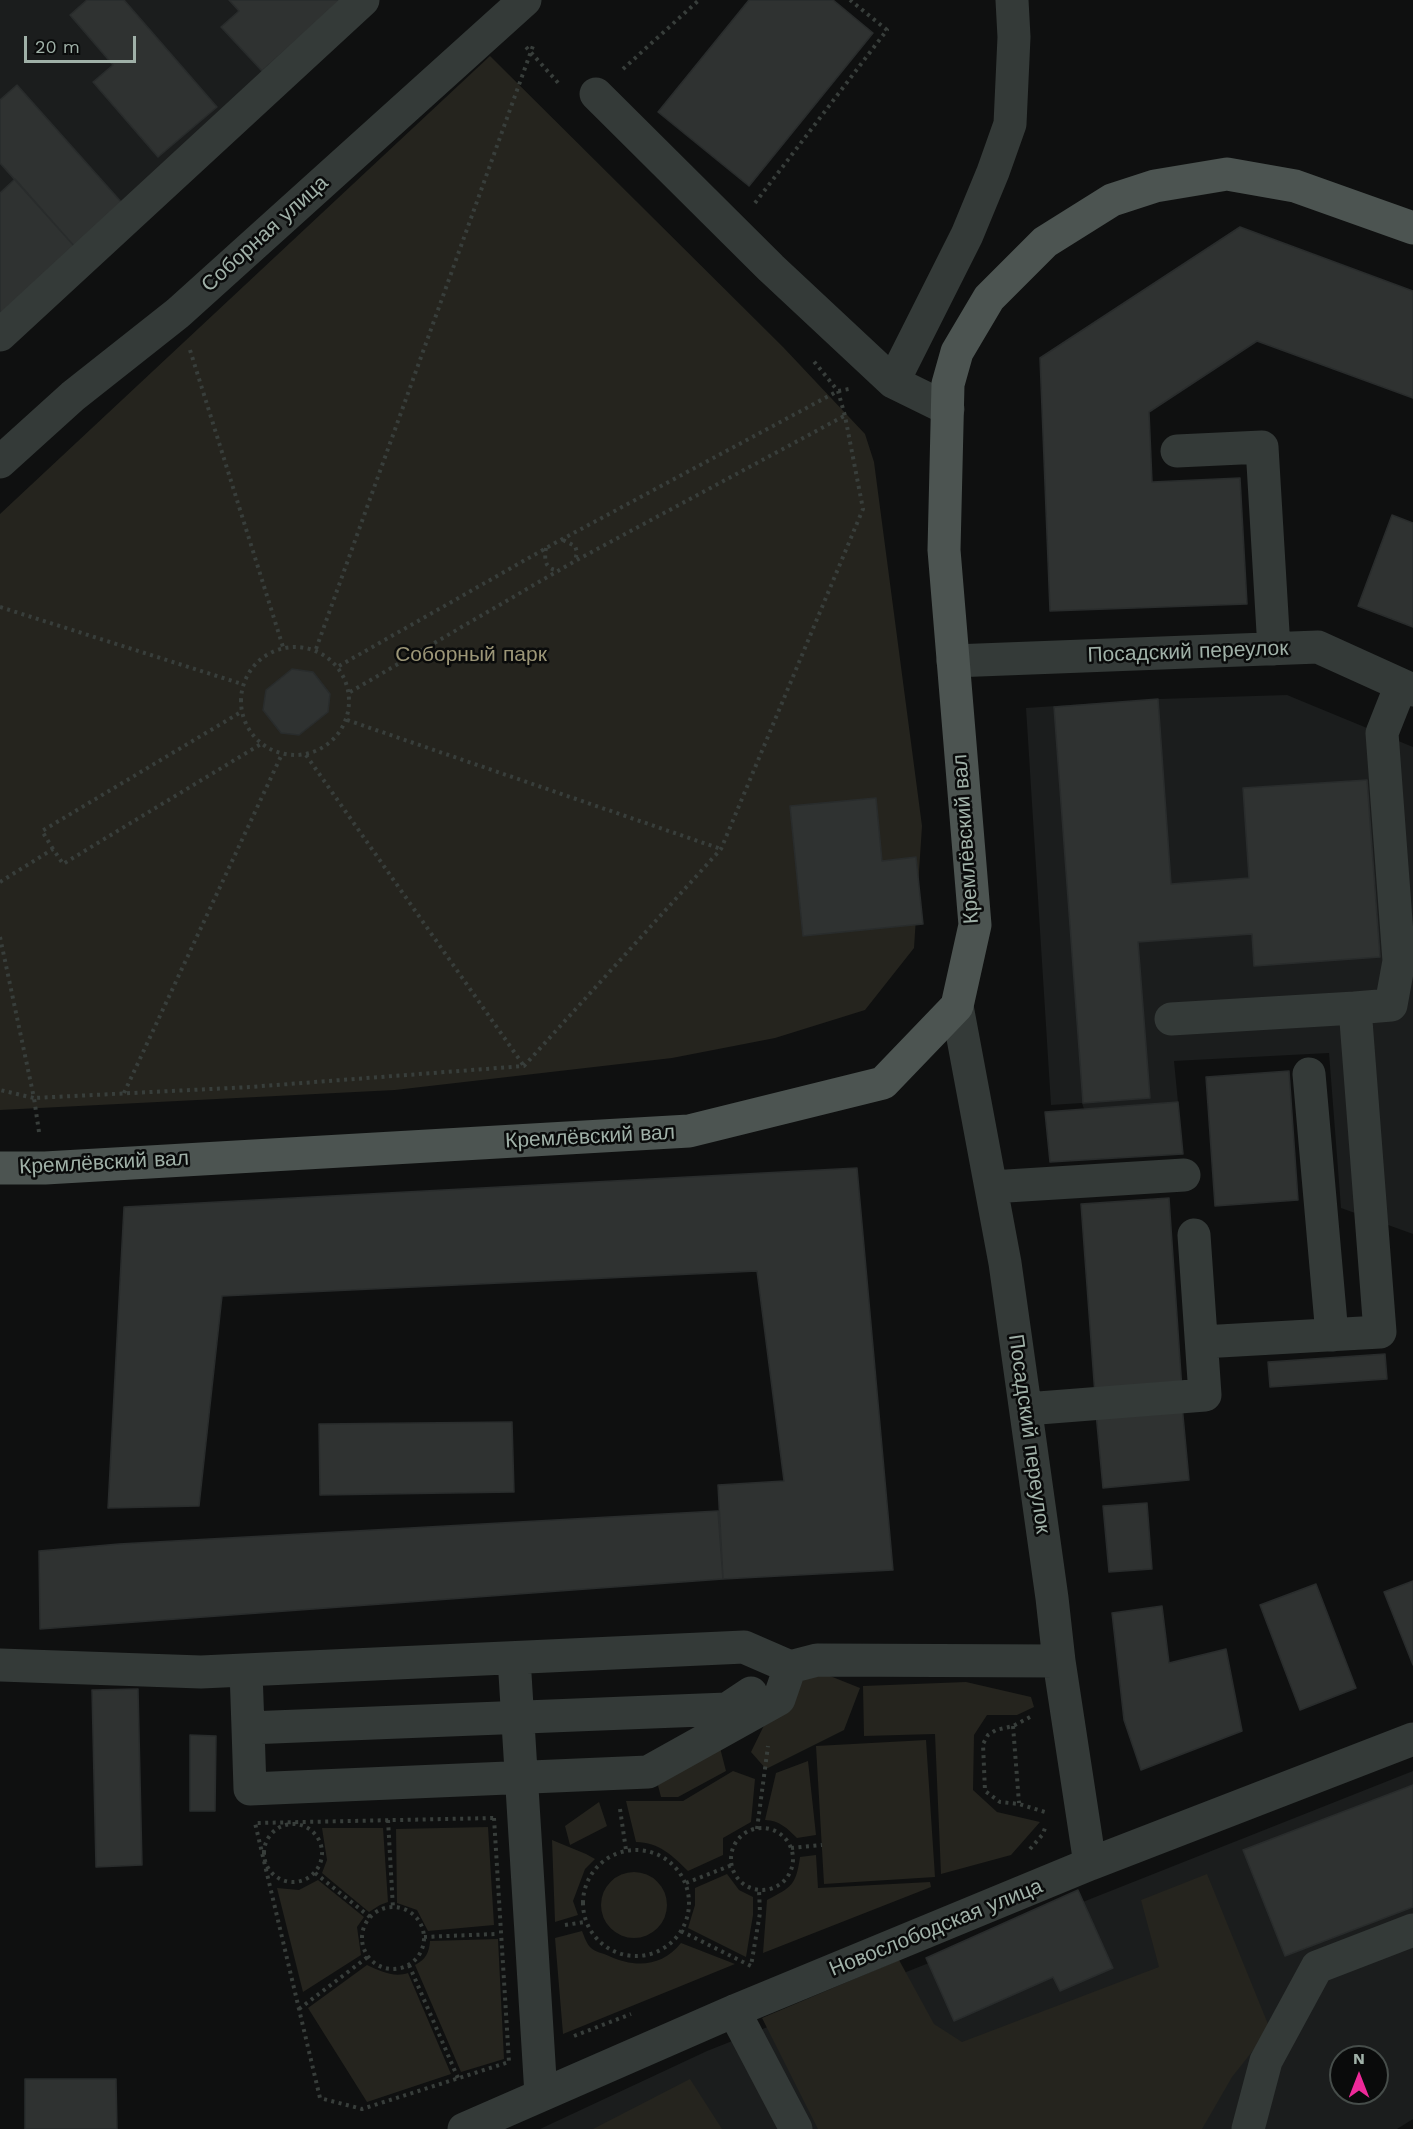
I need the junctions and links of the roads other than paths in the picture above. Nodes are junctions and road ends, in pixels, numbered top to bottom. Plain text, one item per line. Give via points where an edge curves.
1 (363, 0) edge
2 (525, 0) edge
3 (1012, 0) edge
4 (596, 94) road end
5 (1413, 228) edge
6 (0, 334) edge
7 (893, 382) junction
8 (948, 409) junction
9 (1177, 451) dead end
10 (0, 462) edge
11 (1274, 649) junction
12 (953, 660) junction
13 (1407, 688) edge
14 (957, 1006) junction
15 (1355, 1008) junction
16 (1171, 1019) dead end
17 (1310, 1074) dead end
18 (0, 1168) edge
19 (1184, 1175) dead end
20 (991, 1187) junction
21 (1194, 1235) dead end
22 (1332, 1335) junction
23 (1202, 1342) junction
24 (1026, 1408) junction
25 (514, 1658) junction
26 (1059, 1661) junction
27 (0, 1665) edge
28 (790, 1667) junction
29 (246, 1671) junction
30 (518, 1717) junction
31 (248, 1728) junction
32 (1413, 1739) edge
33 (522, 1778) junction
34 (1090, 1864) junction
35 (1413, 1930) edge
36 (734, 2011) junction
37 (541, 2096) junction
38 (464, 2129) edge
39 (796, 2129) edge
40 (1248, 2129) edge

1 - 6 street
2 - 10 street, Соборная улица via 178,313 73,396
3 - 7 street via 1010,124 967,235
4 - 7 street
5 - 8 main road, Кремлёвский вал via 1295,186 1227,174 1155,186 1112,200 1045,242 989,298 957,352 948,384
7 - 8 street
8 - 12 main road, Кремлёвский вал via 944,550
9 - 11 street via 1262,447
11 - 12 street, Посадский переулок
11 - 13 street, Посадский переулок via 1318,647
12 - 14 main road, Кремлёвский вал via 975,925
13 - 15 street via 1382,733 1399,961 1391,1005
14 - 18 main road, Кремлёвский вал via 884,1083 689,1131
14 - 20 street, Посадский переулок
15 - 16 street
15 - 22 street via 1380,1332
17 - 22 street
19 - 20 street
20 - 24 street, Посадский переулок
21 - 23 street
22 - 23 street
23 - 24 street via 1205,1395
24 - 26 street, Посадский переулок
25 - 28 street via 744,1647
25 - 29 street
25 - 30 street
26 - 28 street via 817,1660
26 - 34 street, Посадский переулок
27 - 29 street
28 - 30 street via 727,1709
28 - 33 street via 779,1699 648,1772
29 - 31 street
30 - 31 street
30 - 33 street
31 - 33 street via 250,1789
32 - 34 street, Новослободская улица
33 - 37 street via 523,2056
34 - 36 street, Новослободская улица
35 - 40 street via 1317,1967 1266,2061
36 - 37 street, Новослободская улица
36 - 39 street
37 - 38 street, Новослободская улица

